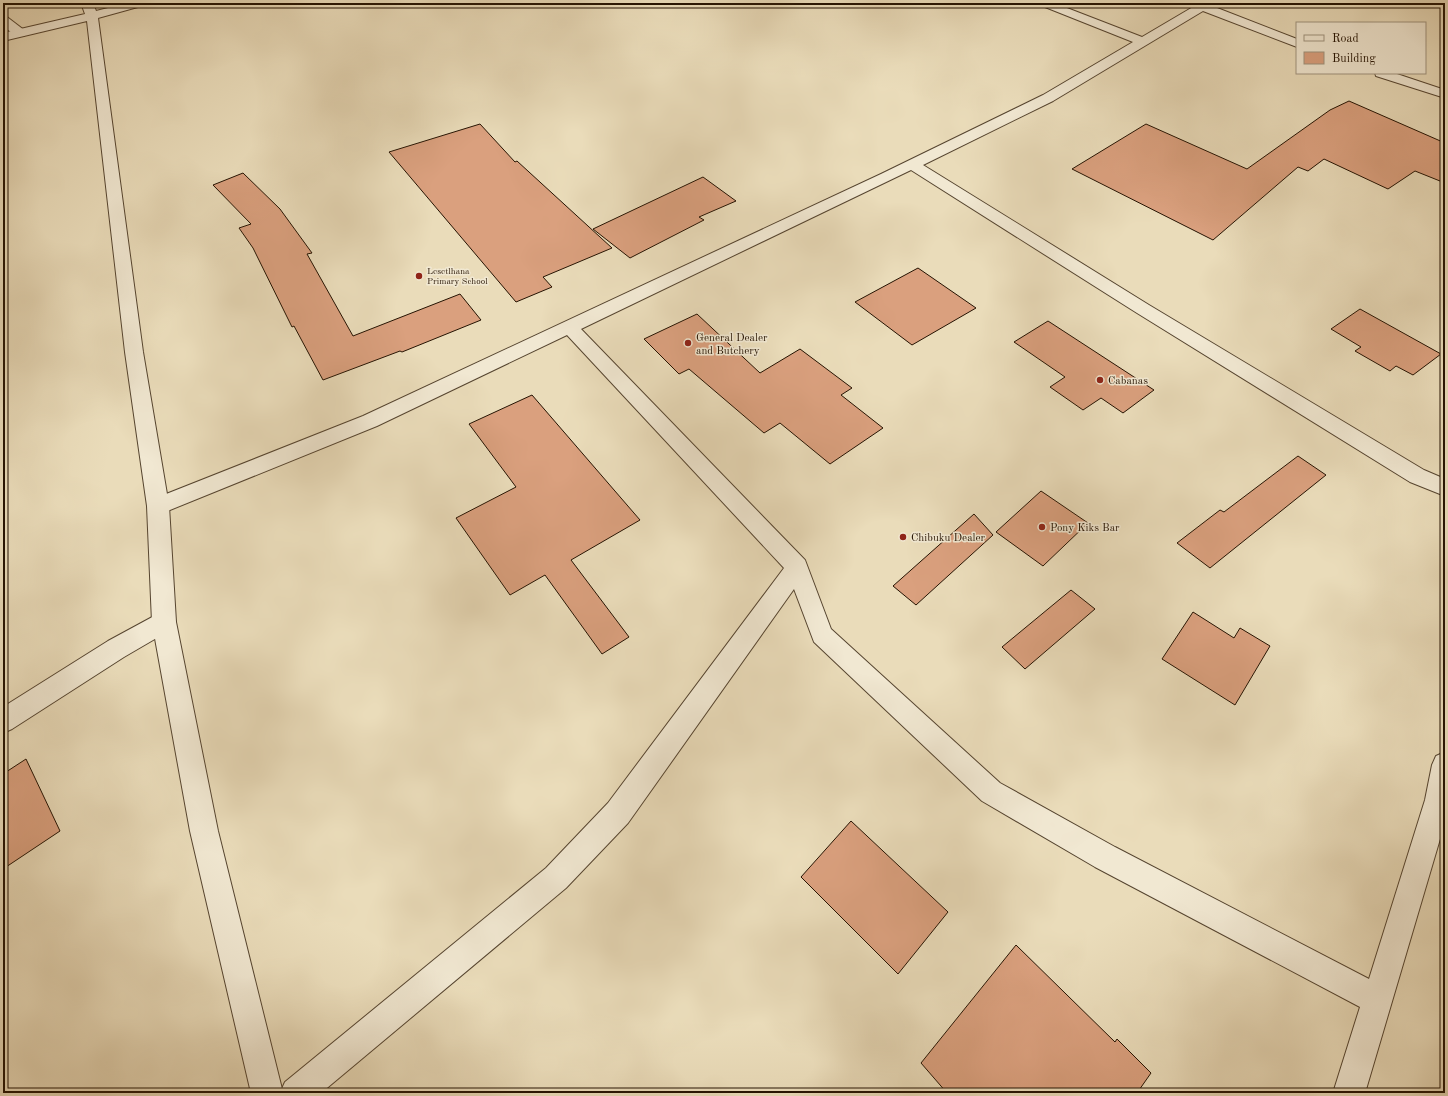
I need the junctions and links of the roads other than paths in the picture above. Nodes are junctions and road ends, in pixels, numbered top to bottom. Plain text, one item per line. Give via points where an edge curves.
1 (141, 3) edge
2 (1044, 3) edge
3 (1205, 5) edge
4 (89, 10) edge
5 (3, 20) edge
6 (20, 33) junction
7 (3, 37) edge
8 (1144, 42) junction
9 (1296, 43) edge
10 (1384, 74) edge
11 (1445, 94) edge
12 (911, 164) junction
13 (568, 326) junction
14 (1445, 488) edge
15 (158, 506) junction
16 (797, 567) junction
17 (164, 622) junction
18 (3, 721) edge
19 (1445, 765) edge
20 (1378, 1000) junction
21 (267, 1093) edge
22 (296, 1093) edge
23 (1349, 1093) edge

1 - 4 street
2 - 8 street
3 - 8 street
3 - 9 street
4 - 6 street
4 - 15 street via 134,352
5 - 6 street
6 - 7 street
8 - 12 street via 1048,98
10 - 11 street
12 - 13 street
12 - 14 street via 1417,476
13 - 15 street via 370,421
13 - 16 street
15 - 17 street
16 - 20 street via 822,635 991,792 1105,857
16 - 22 street via 618,813 556,878
17 - 18 street via 116,649
17 - 21 street via 204,831
19 - 20 street via 1438,800
20 - 23 street

